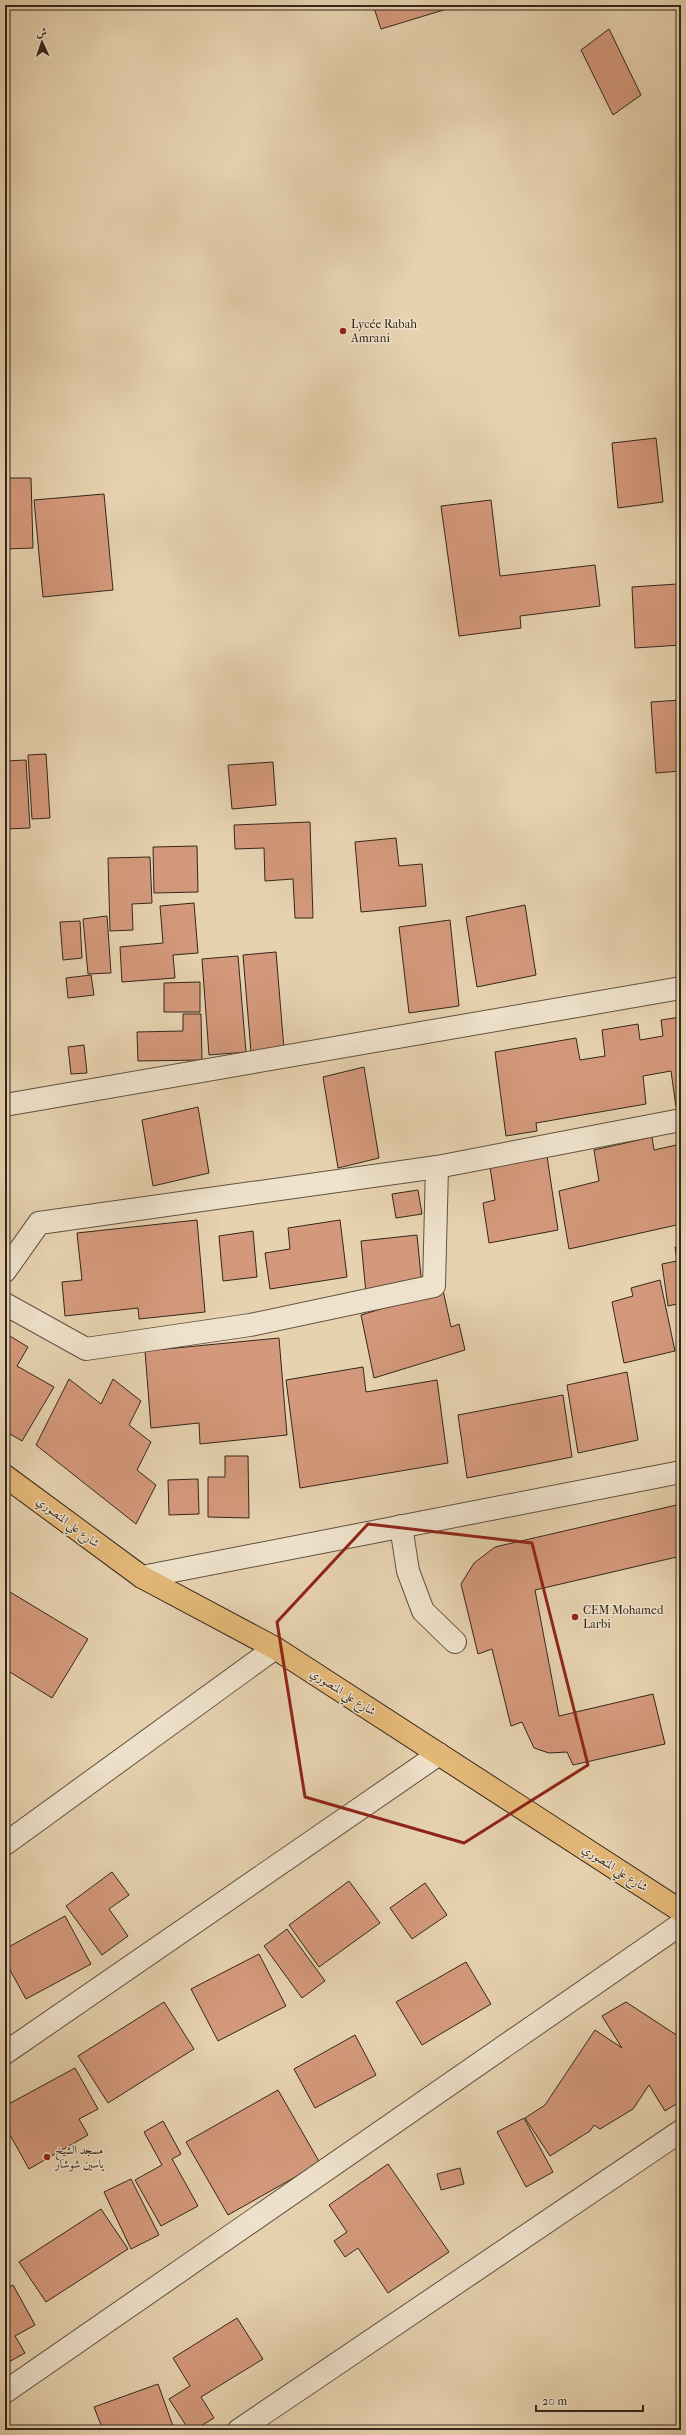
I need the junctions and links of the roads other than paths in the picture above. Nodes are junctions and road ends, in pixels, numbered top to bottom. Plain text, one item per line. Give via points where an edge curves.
1 (681, 988) edge
2 (5, 1105) edge
3 (681, 1120) edge
4 (437, 1167) junction
5 (5, 1271) edge
6 (5, 1304) edge
7 (681, 1472) edge
8 (5, 1476) edge
9 (401, 1526) junction
10 (142, 1577) junction
11 (454, 1642) dead end
12 (276, 1648) junction
13 (439, 1754) junction
14 (5, 1844) edge
15 (681, 1911) edge
16 (681, 1924) edge
17 (5, 2053) edge
18 (681, 2131) edge
19 (5, 2392) edge
20 (240, 2430) edge

1 - 2 street
3 - 4 street
4 - 5 street via 39,1222
4 - 6 street via 434,1286 250,1325 86,1349
7 - 9 street
8 - 10 main road, شارع علي المنصوري
9 - 10 street
9 - 11 street via 408,1571 423,1611
10 - 12 main road, شارع علي المنصوري
12 - 13 main road, شارع علي المنصوري
12 - 14 street
13 - 15 main road, شارع علي المنصوري
13 - 17 street
16 - 19 street
18 - 20 street

